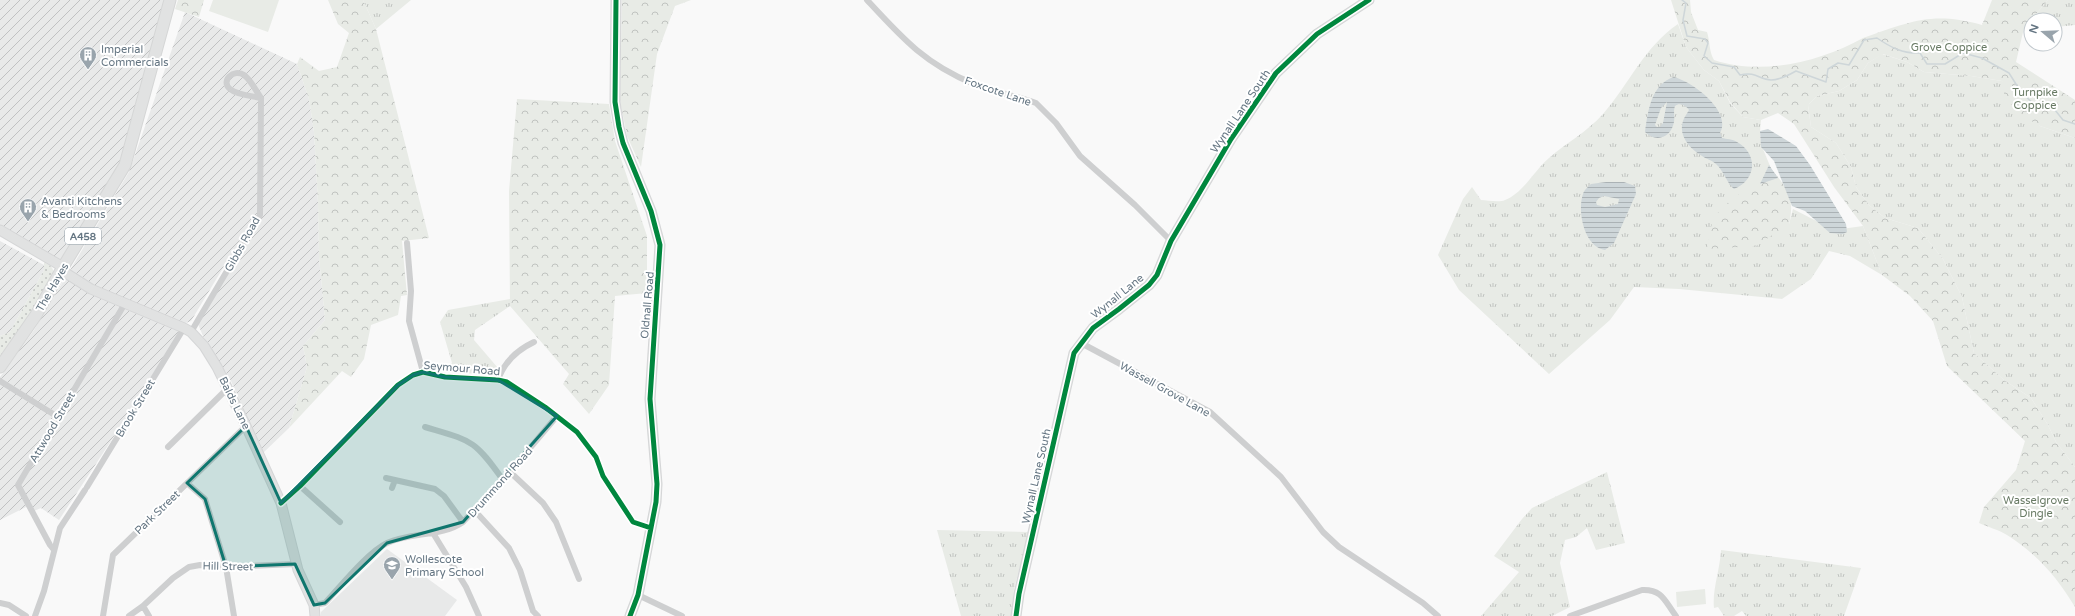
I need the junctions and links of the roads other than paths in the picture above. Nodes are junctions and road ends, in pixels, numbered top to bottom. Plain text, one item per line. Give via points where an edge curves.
1 (170, 0) edge
2 (616, 0) edge
3 (867, 0) edge
4 (1370, 0) edge
5 (261, 98) junction
6 (0, 230) edge
7 (1171, 241) junction
8 (407, 243) dead end
9 (62, 268) junction
10 (124, 305) junction
11 (187, 330) junction
12 (529, 342) dead end
13 (1081, 343) junction
14 (0, 366) edge
15 (423, 372) junction
16 (498, 380) junction
17 (0, 382) edge
18 (228, 388) junction
19 (557, 416) junction
20 (58, 417) junction
21 (246, 426) junction
22 (425, 427) dead end
23 (432, 429) junction
24 (430, 436) dead end
25 (168, 447) dead end
26 (510, 472) junction
27 (386, 478) dead end
28 (395, 480) junction
29 (503, 480) junction
30 (187, 483) junction
31 (300, 486) junction
32 (392, 488) dead end
33 (281, 503) junction
34 (475, 511) junction
35 (340, 522) dead end
36 (463, 522) junction
37 (651, 528) junction
38 (433, 533) junction
39 (54, 550) junction
40 (297, 564) junction
41 (226, 567) junction
42 (580, 574) dead end
43 (638, 595) junction
44 (0, 603) edge
45 (314, 605) junction
46 (143, 606) junction
47 (26, 616) edge
48 (35, 616) edge
49 (103, 616) edge
50 (128, 616) edge
51 (149, 616) edge
52 (234, 616) edge
53 (315, 616) edge
54 (479, 616) edge
55 (538, 616) edge
56 (630, 616) edge
57 (682, 616) edge
58 (1016, 616) edge
59 (1438, 616) edge
60 (1570, 616) edge
61 (1676, 616) edge

1 - 9 highway, The Hayes / A458 via 125,166
2 - 37 street, Oldnall Road via 615,102 619,127 651,211 660,245 650,399 657,484
3 - 7 street, Foxcote Lane via 918,53 941,68 976,85 1036,103 1056,123 1080,156
4 - 7 street, Wynall Lane South via 1317,34 1276,73 1231,139
5 - 5 street via 248,78 242,74 237,72 227,79 230,90
5 - 11 street, Gibbs Road via 260,215
6 - 9 street, Balds Lane
7 - 13 street, Wynall Lane via 1157,275 1149,285 1093,328
8 - 15 street via 411,291 409,321
9 - 10 street, Balds Lane via 91,289
9 - 14 highway, The Hayes / A458 via 28,328
10 - 11 street, Balds Lane
10 - 20 street, Attwood Street
11 - 18 street, Balds Lane via 204,346
11 - 39 street, Brook Street via 61,524
12 - 16 street via 502,368
13 - 58 street, Wynall Lane South via 1074,353 1068,372
13 - 59 street, Wassell Grove Lane via 1210,412 1282,477 1323,532 1339,547 1398,585
15 - 16 street, Seymour Road via 445,378
15 - 31 street, Seymour Road via 405,379 398,385
16 - 19 street, Seymour Road via 506,382
17 - 20 street
18 - 21 street, Balds Lane
18 - 25 street
19 - 26 street, Drummond Road
19 - 37 street, Seymour Road via 577,432 596,457 603,476 633,522
20 - 39 street, Attwood Street via 18,485
21 - 30 street, Park Street
21 - 33 street, Balds Lane
22 - 23 street
23 - 24 street
23 - 29 street via 461,437 475,445
26 - 29 street, Drummond Road
26 - 42 street via 543,503 556,522
27 - 28 street
28 - 32 street
28 - 36 street via 412,482 440,492
29 - 34 street, Drummond Road
30 - 41 street via 205,500
30 - 49 street, Park Street via 113,555
31 - 33 street, Seymour Road
31 - 35 street
33 - 40 street, Balds Lane
34 - 36 street, Drummond Road
34 - 55 street via 509,548 520,570 533,611
36 - 38 street, Drummond Road
37 - 43 street, Oldnall Road
38 - 45 street, Drummond Road via 387,543 372,554 325,603
38 - 54 street via 466,587
39 - 48 street, Brook Street
40 - 41 street, Hill Street
40 - 45 street, Balds Lane
41 - 46 street, Hill Street via 189,567
41 - 52 street
43 - 56 street, Oldnall Road
43 - 57 street
44 - 47 street via 9,605
45 - 53 street, Balds Lane
46 - 50 street, Hill Street
46 - 51 street
60 - 61 street via 1642,590 1662,595

